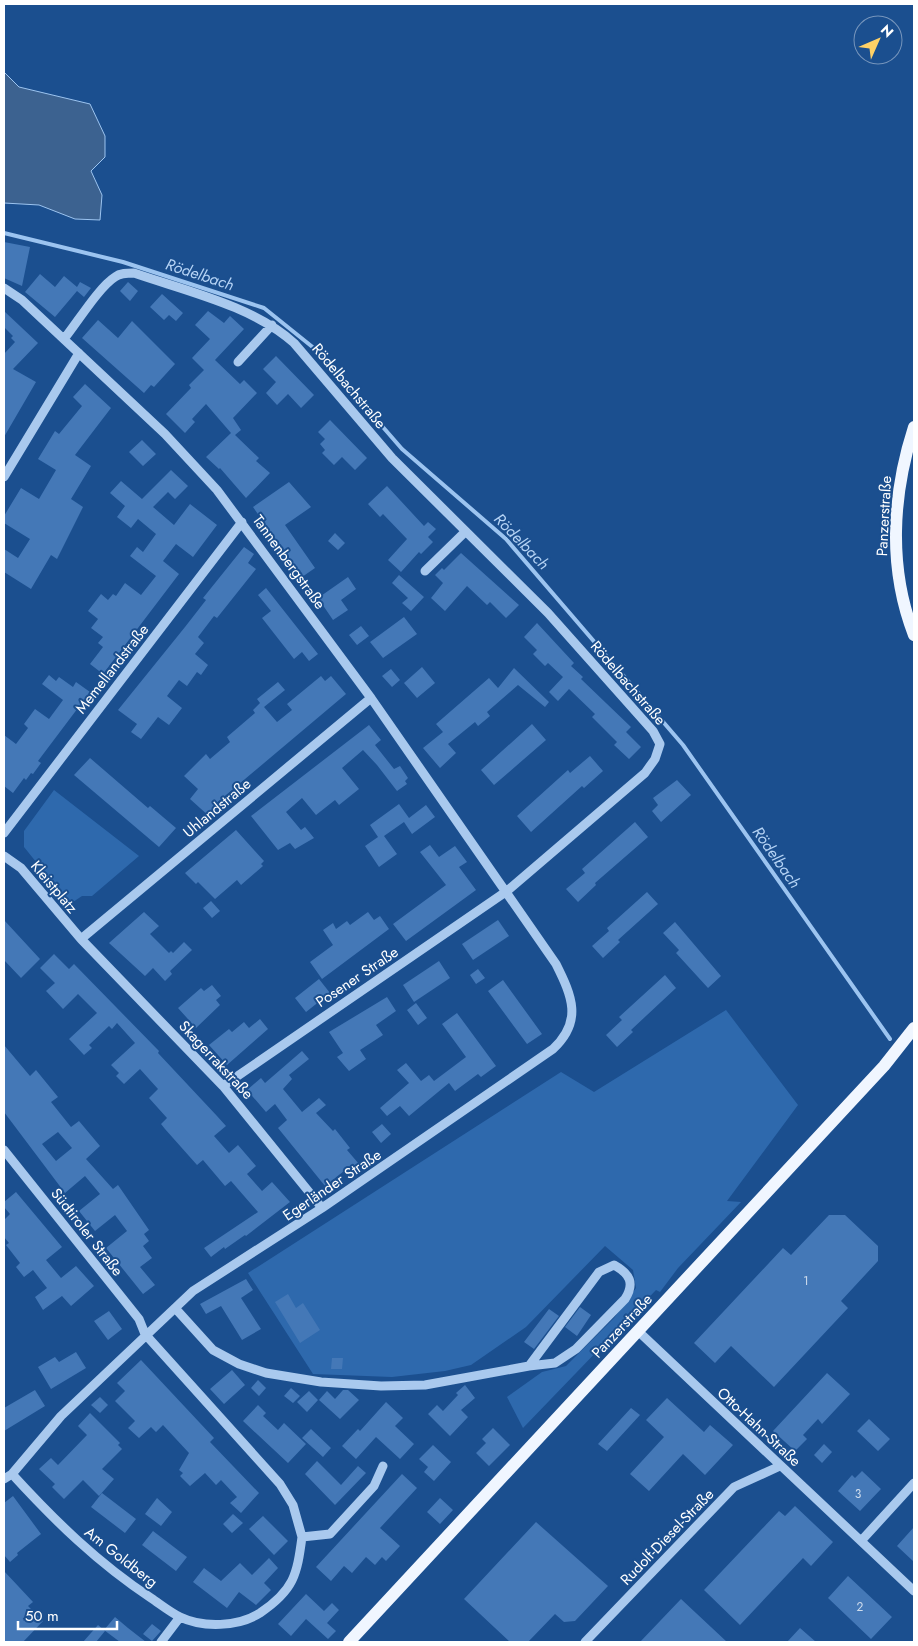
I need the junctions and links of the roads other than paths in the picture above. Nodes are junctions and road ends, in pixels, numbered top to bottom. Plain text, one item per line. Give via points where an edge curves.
1 (4, 288) edge
2 (272, 325) junction
3 (64, 339) junction
4 (79, 353) junction
5 (238, 362) dead end
6 (914, 427) edge
7 (4, 477) edge
8 (242, 522) junction
9 (465, 532) junction
10 (425, 571) dead end
11 (914, 635) edge
12 (371, 698) junction
13 (4, 833) edge
14 (4, 856) edge
15 (507, 891) junction
16 (81, 939) junction
17 (914, 1029) edge
18 (223, 1086) junction
19 (4, 1150) edge
20 (322, 1208) junction
21 (175, 1308) junction
22 (639, 1332) junction
23 (146, 1334) junction
24 (529, 1366) junction
25 (383, 1466) dead end
26 (780, 1466) junction
27 (12, 1474) junction
28 (4, 1479) edge
29 (914, 1483) edge
30 (302, 1537) junction
31 (861, 1541) junction
32 (914, 1591) edge
33 (180, 1617) junction
34 (161, 1642) edge
35 (349, 1642) edge
36 (585, 1642) edge

1 - 3 street, Tannenbergstraße via 22,300
2 - 3 street, Rödelbachstraße via 235,308 134,273 125,273 115,276
2 - 5 street
2 - 9 street, Rödelbachstraße via 294,343 392,458
3 - 4 street, Tannenbergstraße
4 - 7 street
4 - 8 street, Tannenbergstraße via 165,434
6 - 11 main road, Panzerstraße via 901,475 896,547 902,592
8 - 12 street, Tannenbergstraße
8 - 13 street, Memellandstraße
9 - 10 street
9 - 15 street, Rödelbachstraße via 548,613 653,731 660,744 655,759 644,773
12 - 15 street, Tannenbergstraße
12 - 16 street, Uhlandstraße
14 - 16 street, Kleistplatz via 21,868
15 - 18 street, Posener Straße
15 - 20 street, Egerländer Straße via 556,964 571,995 572,1021 564,1039
16 - 18 street, Skagerrakstraße
17 - 22 main road, Panzerstraße via 884,1066
18 - 20 street, Skagerrakstraße
19 - 23 street, Südtiroler Straße via 139,1319
20 - 21 street, Egerländer Straße via 194,1291
21 - 23 street, Egerländer Straße
21 - 24 street via 213,1350 239,1364 284,1376 381,1386 425,1385
22 - 26 street, Otto-Hahn-Straße
22 - 35 main road, Panzerstraße
23 - 27 street, Egerländer Straße via 61,1416
23 - 30 street, Am Goldberg via 280,1484 293,1505
24 - 24 street via 599,1272 614,1265 627,1273 631,1290 625,1299 576,1349 556,1363
25 - 30 street via 374,1486 330,1534
26 - 31 street, Otto-Hahn-Straße
26 - 36 street, Rudolf-Diesel-Straße via 734,1488
27 - 28 street, Egerländer Straße
27 - 33 street, Am Goldberg via 93,1556
29 - 31 street
30 - 33 street, Am Goldberg via 297,1570 285,1592 260,1613 239,1622 209,1625
31 - 32 street, Otto-Hahn-Straße
33 - 34 street

